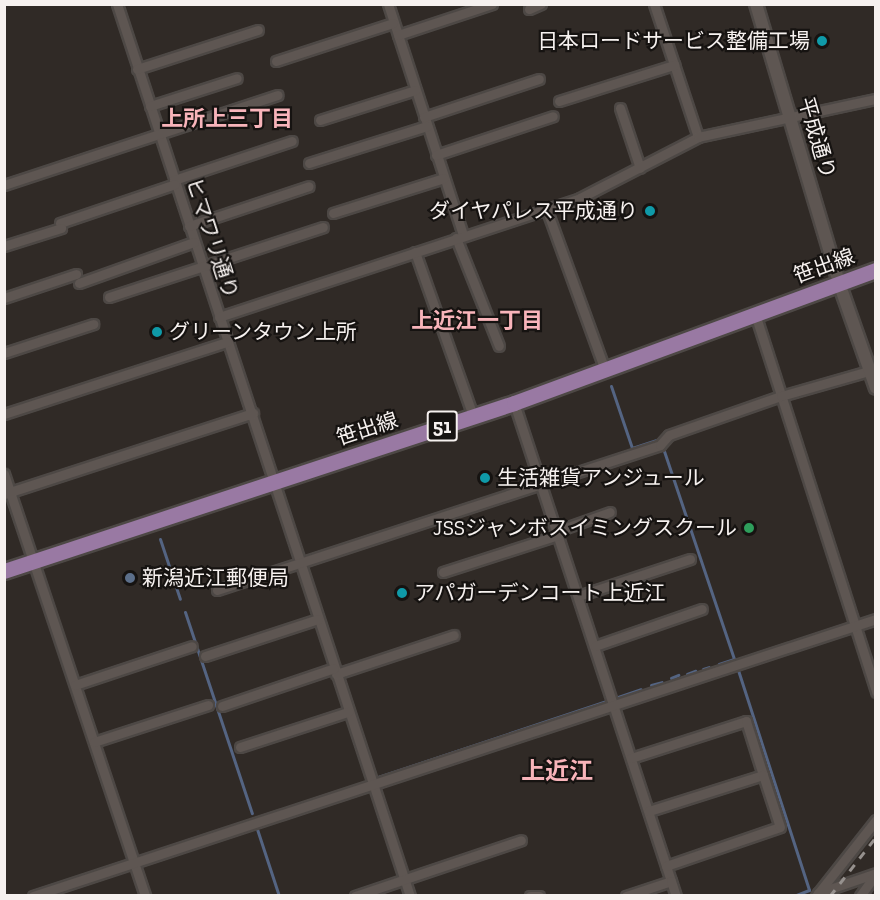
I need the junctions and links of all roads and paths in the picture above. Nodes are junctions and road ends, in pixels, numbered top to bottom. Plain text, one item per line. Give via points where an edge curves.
1 (117, 4) edge
2 (387, 4) edge
3 (492, 4) edge
4 (541, 4) edge
5 (654, 4) edge
6 (756, 4) edge
7 (529, 9) dead end
8 (393, 23) junction
9 (258, 30) dead end
10 (398, 34) junction
11 (276, 61) dead end
12 (674, 65) junction
13 (137, 69) junction
14 (237, 78) dead end
15 (539, 79) dead end
16 (415, 90) junction
17 (278, 95) dead end
18 (876, 99) edge
19 (559, 101) dead end
20 (150, 106) junction
21 (620, 108) dead end
22 (553, 116) dead end
23 (790, 117) junction
24 (320, 120) dead end
25 (426, 121) junction
26 (159, 135) junction
27 (698, 138) junction
28 (292, 141) dead end
29 (436, 155) junction
30 (309, 163) dead end
31 (640, 168) junction
32 (444, 178) junction
33 (174, 182) junction
34 (4, 185) edge
35 (309, 186) dead end
36 (546, 208) junction
37 (333, 213) dead end
38 (189, 226) junction
39 (323, 226) dead end
40 (459, 236) junction
41 (194, 242) junction
42 (4, 246) edge
43 (416, 252) junction
44 (202, 266) junction
45 (876, 270) edge
46 (839, 283) junction
47 (109, 297) dead end
48 (4, 298) edge
49 (755, 314) junction
50 (219, 317) junction
51 (93, 324) dead end
52 (227, 342) junction
53 (499, 346) dead end
54 (4, 353) edge
55 (605, 370) junction
56 (873, 370) edge
57 (876, 388) edge
58 (780, 396) junction
59 (514, 403) junction
60 (253, 412) junction
61 (4, 414) edge
62 (473, 416) junction
63 (4, 474) edge
64 (274, 482) junction
65 (541, 484) junction
66 (8, 493) edge
67 (610, 512) dead end
68 (557, 533) junction
69 (690, 559) dead end
70 (34, 562) junction
71 (301, 564) junction
72 (4, 571) edge
73 (443, 572) dead end
74 (217, 590) dead end
75 (578, 596) junction
76 (702, 609) dead end
77 (318, 619) junction
78 (876, 619) edge
79 (853, 626) junction
80 (454, 635) dead end
81 (192, 646) dead end
82 (595, 646) junction
83 (205, 656) dead end
84 (335, 671) junction
85 (75, 685) junction
86 (876, 692) edge
87 (208, 705) dead end
88 (614, 705) junction
89 (222, 706) dead end
90 (348, 712) junction
91 (94, 742) junction
92 (240, 747) dead end
93 (631, 758) junction
94 (763, 775) junction
95 (372, 785) junction
96 (649, 811) junction
97 (876, 820) edge
98 (521, 840) dead end
99 (134, 862) junction
100 (666, 866) junction
101 (876, 874) edge
102 (404, 878) junction
103 (671, 881) junction
104 (814, 895) edge
105 (33, 896) edge
106 (145, 896) edge
107 (355, 896) edge
108 (410, 896) edge
109 (530, 896) edge
110 (539, 896) edge
111 (627, 896) edge
112 (676, 896) edge
113 (860, 896) edge

1 - 13 street, ヒマワリ通り
2 - 8 street
3 - 10 street
4 - 7 street
5 - 12 street
6 - 23 street, 平成通り
8 - 10 street
8 - 11 street
9 - 13 street
10 - 16 street
12 - 19 street
12 - 27 street
13 - 20 street, ヒマワリ通り
14 - 20 street
15 - 25 street
16 - 24 street
16 - 25 street
17 - 26 street
18 - 23 street
20 - 26 street, ヒマワリ通り
21 - 31 street
22 - 29 street
23 - 27 street
23 - 46 street, 平成通り
25 - 29 street
25 - 30 street
26 - 33 street, ヒマワリ通り
26 - 34 street
27 - 31 street
28 - 33 street
29 - 32 street
31 - 36 street via 580,198
32 - 37 street
32 - 40 street
33 - 38 street, ヒマワリ通り
33 - 42 street
35 - 38 street
36 - 40 street
36 - 55 street
38 - 41 street, ヒマワリ通り
39 - 44 street
40 - 43 street
40 - 53 street
41 - 44 street, ヒマワリ通り
41 - 48 street
43 - 50 street
43 - 62 street
44 - 47 street
44 - 50 street, ヒマワリ通り
45 - 46 main road, 笹出線 / 51
46 - 49 main road, 笹出線 / 51
46 - 56 street, 平成通り
49 - 55 main road, 笹出線 / 51
49 - 58 street
50 - 52 street, ヒマワリ通り
51 - 54 street
52 - 60 street, ヒマワリ通り
52 - 61 street
55 - 59 main road, 笹出線 / 51
56 - 57 street, 平成通り
56 - 58 street
58 - 65 street via 669,435 660,445
58 - 79 street
59 - 62 main road, 笹出線 / 51
59 - 65 street
60 - 64 street, ヒマワリ通り
60 - 66 street
62 - 64 main road, 笹出線 / 51
63 - 66 street
64 - 70 main road, 笹出線 / 51
64 - 71 street, ヒマワリ通り
65 - 68 street
65 - 71 street
66 - 70 street
67 - 68 street
68 - 73 street
68 - 75 street
69 - 75 street
70 - 72 main road, 笹出線 / 51
70 - 85 street
71 - 74 street
71 - 77 street, ヒマワリ通り
75 - 82 street
76 - 82 street
77 - 83 street
77 - 84 street, ヒマワリ通り
78 - 79 street
79 - 86 street
79 - 88 street
80 - 84 street
81 - 85 street
82 - 88 street
84 - 89 street
84 - 90 street, ヒマワリ通り
85 - 91 street
87 - 91 street
88 - 93 street
88 - 95 street
90 - 92 street
90 - 95 street, ヒマワリ通り
91 - 99 street
93 - 94 street via 746,721
93 - 96 street
94 - 96 street
94 - 100 street via 780,827
95 - 99 street
95 - 102 street, ヒマワリ通り
96 - 100 street
97 - 104 street
98 - 102 street
99 - 105 street
99 - 106 street
100 - 103 street
101 - 104 street
101 - 113 street
102 - 107 street
102 - 108 street, ヒマワリ通り
103 - 111 street
103 - 112 street
109 - 110 street

